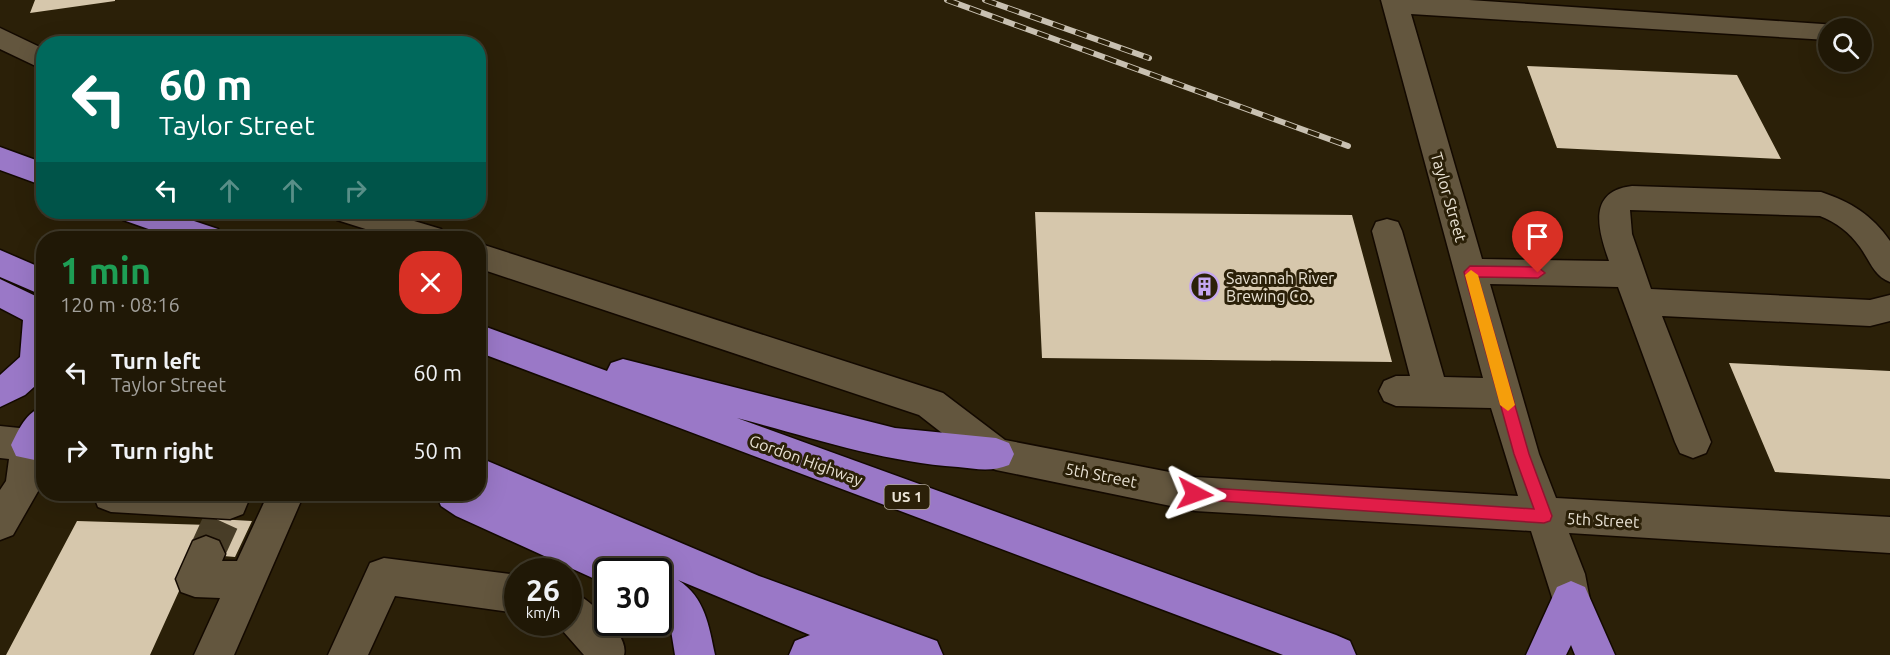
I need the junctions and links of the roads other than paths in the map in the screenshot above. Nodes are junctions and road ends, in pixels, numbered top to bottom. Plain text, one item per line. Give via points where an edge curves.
1 (1394, 2) edge
2 (1818, 30) edge
3 (0, 37) edge
4 (36, 57) edge
5 (0, 158) edge
6 (36, 173) edge
7 (154, 219) edge
8 (370, 219) edge
9 (188, 231) edge
10 (408, 231) edge
11 (1387, 231) dead end
12 (486, 258) edge
13 (0, 263) edge
14 (1890, 269) edge
15 (1470, 272) junction
16 (1634, 288) junction
17 (0, 292) edge
18 (36, 298) edge
19 (36, 302) edge
20 (1883, 316) edge
21 (486, 339) edge
22 (486, 340) edge
23 (36, 358) edge
24 (1396, 391) dead end
25 (0, 392) edge
26 (1431, 392) junction
27 (1504, 393) junction
28 (29, 439) edge
29 (1693, 442) dead end
30 (996, 454) junction
31 (486, 478) edge
32 (182, 501) edge
33 (464, 501) edge
34 (229, 505) edge
35 (280, 507) edge
36 (1544, 516) junction
37 (0, 523) edge
38 (1890, 535) edge
39 (206, 554) tunnel mouth
40 (594, 560) edge
41 (247, 580) junction
42 (504, 592) edge
43 (672, 597) edge
44 (1571, 600) junction
45 (582, 623) edge
46 (872, 639) junction
47 (214, 655) edge
48 (348, 655) edge
49 (604, 655) edge
50 (695, 655) edge
51 (809, 655) edge
52 (923, 655) edge
53 (1336, 655) edge
54 (1546, 655) edge
55 (1595, 655) edge

1 - 2 street
1 - 15 street, Taylor Street
3 - 4 street
5 - 6 highway
7 - 9 highway
8 - 10 street
11 - 26 street
12 - 30 street via 931,404
13 - 18 highway
14 - 16 street via 1864,228 1845,213 1821,204 1637,196 1622,200 1616,207 1613,226
15 - 16 street
15 - 27 street, Taylor Street
16 - 20 street
16 - 29 street
17 - 19 highway
21 - 30 highway via 895,444
22 - 53 highway, Gordon Highway / US 1
23 - 25 highway via 20,382
24 - 26 street
26 - 27 street
27 - 36 street, Taylor Street
28 - 37 street via 23,486
30 - 36 street, 5th Street via 1195,494
31 - 46 highway
32 - 34 street
33 - 40 highway
35 - 41 street
36 - 38 street, 5th Street
36 - 44 street, Taylor Street via 1566,574
39 - 41 street via 195,579
41 - 47 street
42 - 48 street via 384,576
43 - 50 highway via 687,615
44 - 54 highway
44 - 55 highway
45 - 49 street via 606,648
46 - 51 highway
46 - 52 highway

